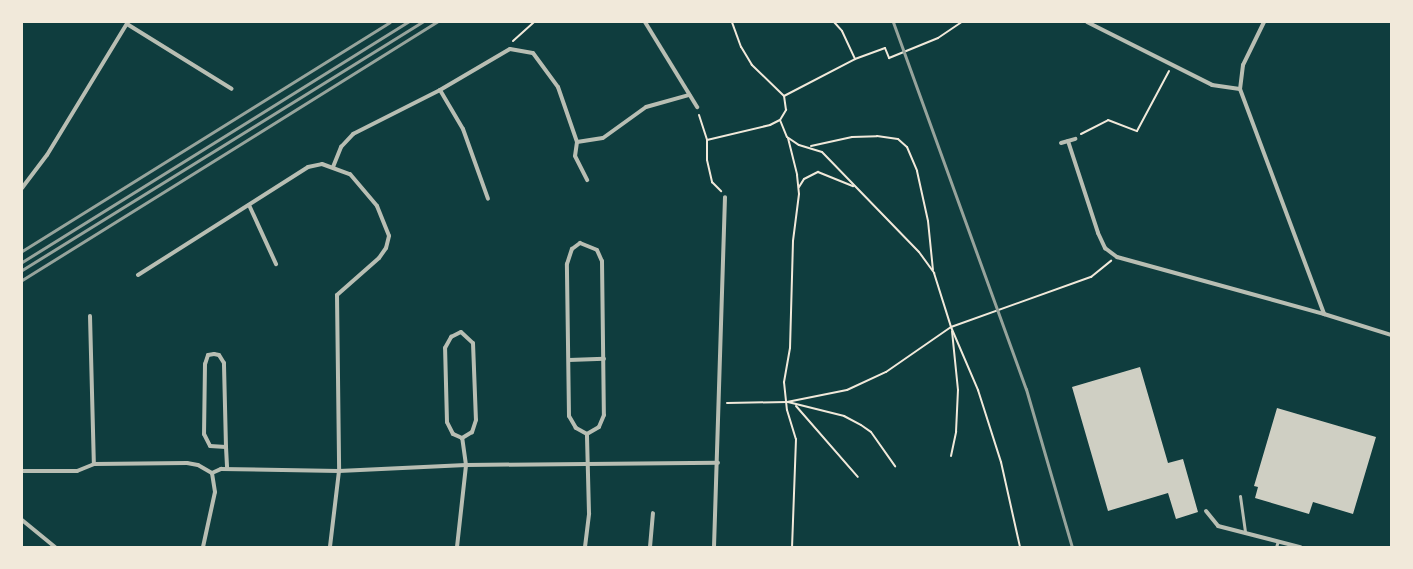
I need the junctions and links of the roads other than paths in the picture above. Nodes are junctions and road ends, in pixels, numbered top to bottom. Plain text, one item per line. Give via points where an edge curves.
1 (645, 22) edge
2 (1087, 22) edge
3 (1264, 22) edge
4 (128, 23) edge
5 (232, 89) dead end
6 (1240, 89) junction
7 (440, 90) junction
8 (689, 95) junction
9 (697, 107) road end
10 (1075, 139) road end
11 (1068, 141) junction
12 (577, 142) junction
13 (1061, 144) dead end
14 (332, 167) junction
15 (587, 180) dead end
16 (22, 188) edge
17 (726, 197) road end
18 (488, 199) dead end
19 (249, 205) junction
20 (276, 264) dead end
21 (138, 275) dead end
22 (1324, 314) junction
23 (90, 316) dead end
24 (1391, 335) edge
25 (604, 359) junction
26 (569, 360) junction
27 (587, 434) junction
28 (462, 438) junction
29 (226, 447) junction
30 (718, 463) junction
31 (94, 464) junction
32 (586, 464) junction
33 (466, 465) junction
34 (227, 469) junction
35 (22, 471) edge
36 (339, 471) junction
37 (212, 473) junction
38 (1240, 496) dead end
39 (1206, 511) dead end
40 (652, 513) dead end
41 (22, 520) edge
42 (1245, 533) junction
43 (1278, 541) junction
44 (55, 547) edge
45 (203, 547) edge
46 (330, 547) edge
47 (457, 547) edge
48 (585, 547) edge
49 (650, 547) edge
50 (714, 547) edge
51 (1276, 547) edge
52 (1300, 547) edge

1 - 8 street
2 - 6 street via 1212,85
3 - 6 street via 1243,65
4 - 5 street
4 - 16 street via 47,155
6 - 22 street
7 - 12 street via 510,49 533,52 558,87
7 - 14 street via 353,134 341,147
7 - 18 street via 463,129
8 - 9 street
8 - 12 street via 646,107 603,138
10 - 11 street
11 - 13 street
11 - 22 street via 1098,233 1105,248 1117,257
12 - 15 street via 575,156
14 - 19 street via 322,164 308,166
14 - 36 street via 350,174 378,206 389,236 386,248 378,258 337,295
17 - 30 street
19 - 20 street
19 - 21 street
22 - 24 street
23 - 31 street
25 - 26 street
25 - 26 street via 602,261 597,250 580,244 572,249 567,264
25 - 27 street via 604,415 600,427
26 - 27 street via 569,416 576,428
27 - 32 street
28 - 28 street via 472,432 476,420 473,343 461,332 451,337 446,346 445,366 447,422 453,434
28 - 33 street
29 - 29 street via 224,363 219,355 214,354 208,355 205,364 204,434 210,446
29 - 34 street
30 - 32 street
30 - 50 street
31 - 35 street via 77,470
31 - 37 street via 187,463 198,465
32 - 33 street
32 - 48 street via 589,514
33 - 36 street
33 - 47 street
34 - 36 street
34 - 37 street
36 - 46 street
37 - 45 street via 215,492
38 - 42 lane
39 - 42 street via 1218,526
40 - 49 street
41 - 44 street
42 - 43 street
43 - 51 lane
43 - 52 street

